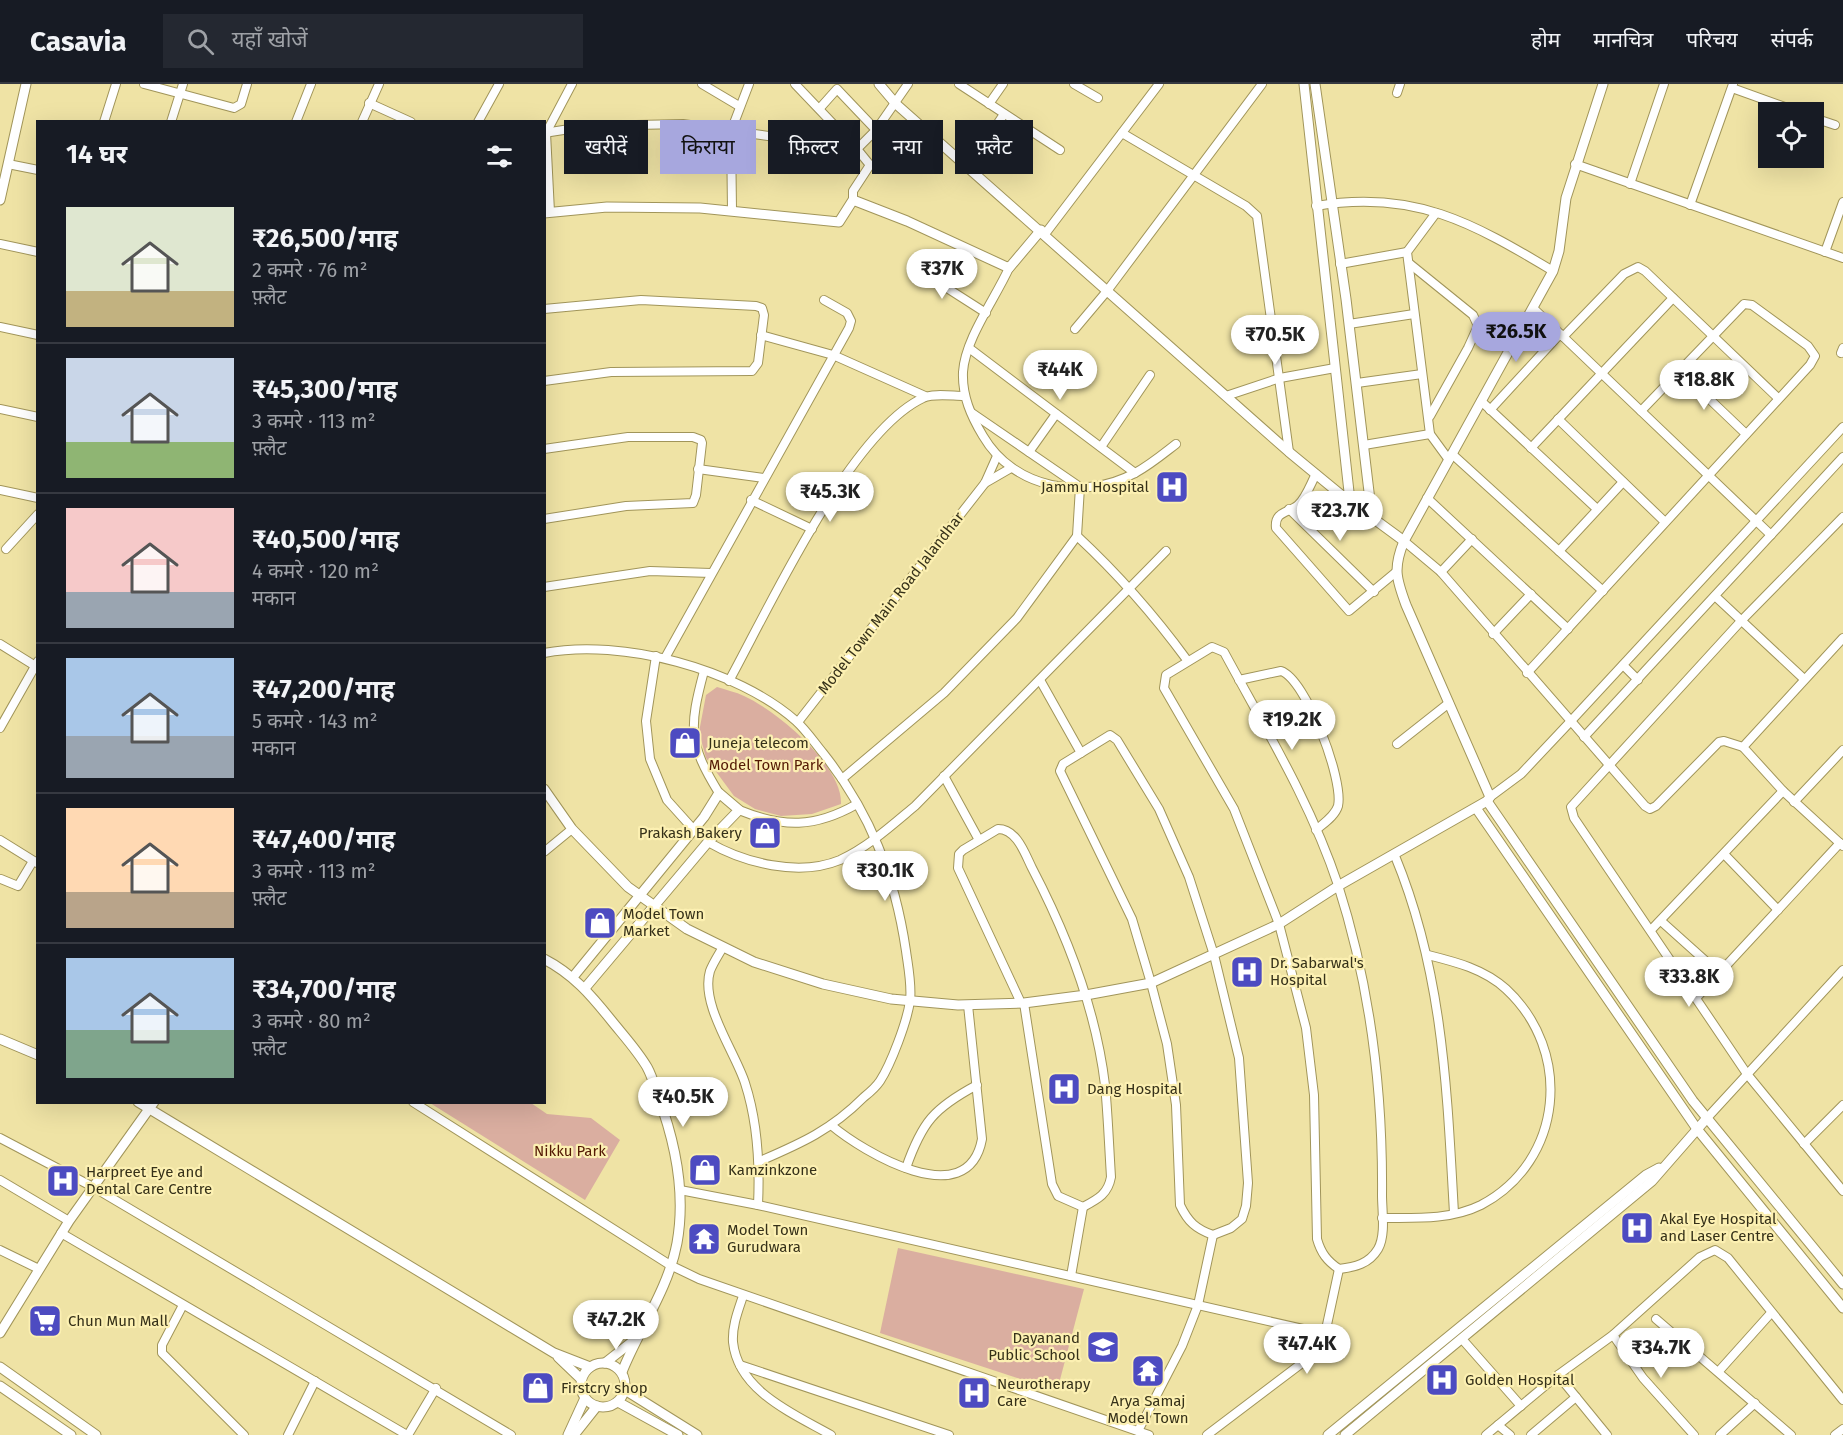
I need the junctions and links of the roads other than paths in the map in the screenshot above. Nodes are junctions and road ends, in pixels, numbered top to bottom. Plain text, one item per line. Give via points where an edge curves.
1 (26, 84) edge
2 (116, 84) edge
3 (144, 84) edge
4 (183, 84) edge
5 (247, 84) edge
6 (311, 84) edge
7 (379, 84) edge
8 (498, 84) edge
9 (572, 84) edge
10 (702, 84) edge
11 (749, 84) edge
12 (795, 84) edge
13 (879, 84) edge
14 (908, 84) edge
15 (959, 84) edge
16 (1003, 84) edge
17 (1074, 84) edge
18 (1159, 84) edge
19 (1262, 84) edge
20 (1304, 84) edge
21 (1315, 84) edge
22 (1400, 84) edge
23 (1603, 84) edge
24 (1664, 84) edge
25 (1732, 86) edge
26 (1397, 93) dead end
27 (180, 94) junction
28 (1098, 98) dead end
29 (1773, 102) edge
30 (369, 103) junction
31 (896, 104) junction
32 (989, 104) junction
33 (739, 106) junction
34 (820, 108) junction
35 (1004, 114) junction
36 (105, 120) edge
37 (172, 120) edge
38 (297, 120) edge
39 (363, 120) edge
40 (407, 120) edge
41 (479, 120) edge
42 (735, 120) edge
43 (831, 120) edge
44 (884, 120) edge
45 (1000, 120) edge
46 (1824, 122) edge
47 (660, 124) edge
48 (872, 126) edge
49 (1835, 126) dead end
50 (546, 131) edge
51 (546, 133) edge
52 (1122, 133) junction
53 (872, 134) edge
54 (860, 146) edge
55 (1060, 150) dead end
56 (860, 153) edge
57 (955, 156) edge
58 (8, 164) junction
59 (1575, 164) junction
60 (36, 170) edge
61 (546, 172) edge
62 (732, 174) edge
63 (975, 174) edge
64 (1193, 175) junction
65 (1629, 184) junction
66 (0, 200) edge
67 (853, 200) junction
68 (1843, 202) edge
69 (1331, 203) junction
70 (1690, 205) junction
71 (1316, 206) junction
72 (732, 210) junction
73 (547, 212) edge
74 (1436, 213) junction
75 (1043, 232) junction
76 (0, 244) edge
77 (36, 252) edge
78 (1407, 252) junction
79 (1825, 252) junction
80 (1843, 258) edge
81 (1340, 264) junction
82 (1410, 264) junction
83 (1009, 268) junction
84 (1553, 272) junction
85 (936, 281) dead end
86 (1107, 291) junction
87 (1673, 297) junction
88 (824, 300) dead end
89 (1533, 308) junction
90 (546, 309) edge
91 (986, 313) junction
92 (1414, 314) junction
93 (1349, 324) junction
94 (0, 327) edge
95 (1075, 329) dead end
96 (36, 335) edge
97 (761, 335) junction
98 (1562, 335) junction
99 (1712, 335) junction
100 (969, 348) junction
101 (833, 355) junction
102 (1335, 368) junction
103 (1679, 370) junction
104 (1601, 373) junction
105 (1422, 374) junction
106 (1150, 375) dead end
107 (1280, 378) junction
108 (546, 381) edge
109 (1357, 383) junction
110 (925, 396) junction
111 (964, 396) junction
112 (1226, 396) junction
113 (1779, 398) junction
114 (1481, 401) junction
115 (0, 409) edge
116 (1490, 410) junction
117 (1641, 411) junction
118 (972, 413) junction
119 (1056, 414) junction
120 (1430, 416) junction
121 (36, 417) edge
122 (1558, 419) junction
123 (1843, 427) edge
124 (1430, 434) junction
125 (1746, 434) junction
126 (1176, 444) dead end
127 (1364, 445) junction
128 (1101, 447) junction
129 (1531, 448) junction
130 (546, 449) edge
131 (1029, 452) junction
132 (1289, 452) junction
133 (997, 456) junction
134 (1450, 457) junction
135 (1843, 457) edge
136 (1011, 468) junction
137 (698, 469) junction
138 (1135, 473) junction
139 (1316, 474) junction
140 (1708, 475) junction
141 (764, 478) junction
142 (1623, 482) junction
143 (985, 483) junction
144 (1080, 487) junction
145 (0, 490) edge
146 (36, 498) edge
147 (1427, 498) junction
148 (751, 500) junction
149 (1350, 501) junction
150 (1289, 509) junction
151 (1597, 509) junction
152 (36, 516) edge
153 (1372, 517) junction
154 (1843, 517) edge
155 (546, 519) edge
156 (1756, 521) junction
157 (1665, 522) junction
158 (812, 530) junction
159 (1771, 535) junction
160 (1077, 536) junction
161 (1472, 539) junction
162 (1404, 541) junction
163 (6, 549) dead end
164 (1166, 551) dead end
165 (1559, 551) junction
166 (1396, 572) junction
167 (1441, 572) junction
168 (711, 573) junction
169 (546, 587) edge
170 (1128, 587) junction
171 (1603, 591) junction
172 (1374, 592) junction
173 (1531, 594) junction
174 (1715, 596) junction
175 (1741, 621) junction
176 (1568, 629) junction
177 (1493, 634) junction
178 (1843, 638) edge
179 (0, 644) edge
180 (546, 653) edge
181 (660, 657) junction
182 (1186, 660) junction
183 (36, 664) edge
184 (1623, 665) junction
185 (36, 667) edge
186 (704, 671) junction
187 (1527, 673) junction
188 (1804, 679) junction
189 (1040, 680) junction
190 (1239, 680) junction
191 (1638, 680) junction
192 (729, 681) junction
193 (1449, 703) junction
194 (798, 722) junction
195 (1570, 722) junction
196 (0, 728) edge
197 (1584, 737) junction
198 (1397, 744) dead end
199 (1743, 747) junction
200 (1843, 750) edge
201 (1081, 753) junction
202 (1609, 766) junction
203 (944, 776) junction
204 (842, 779) junction
205 (1783, 791) junction
206 (546, 792) edge
207 (719, 793) junction
208 (1488, 799) junction
209 (1794, 802) junction
210 (857, 804) junction
211 (1476, 808) junction
212 (739, 810) junction
213 (572, 829) junction
214 (694, 830) junction
215 (1316, 830) junction
216 (876, 839) junction
217 (0, 840) edge
218 (979, 840) junction
219 (708, 842) junction
220 (1842, 845) edge
221 (546, 850) edge
222 (1724, 854) junction
223 (1395, 856) junction
224 (35, 862) edge
225 (1, 879) edge
226 (1338, 886) junction
227 (639, 896) junction
228 (654, 907) junction
229 (1778, 910) junction
230 (1661, 921) junction
231 (1280, 924) junction
232 (1651, 930) junction
233 (723, 947) junction
234 (1214, 955) junction
235 (1428, 955) junction
236 (546, 960) edge
237 (1843, 970) edge
238 (1719, 973) junction
239 (573, 977) junction
240 (1151, 983) junction
241 (585, 988) junction
242 (1086, 995) junction
243 (1697, 997) junction
244 (910, 1001) junction
245 (1022, 1003) junction
246 (968, 1005) junction
247 (0, 1039) edge
248 (36, 1054) edge
249 (1747, 1074) junction
250 (977, 1085) junction
251 (416, 1104) edge
252 (151, 1105) edge
253 (1843, 1105) edge
254 (1707, 1119) junction
255 (831, 1125) junction
256 (1697, 1129) junction
257 (0, 1138) edge
258 (1804, 1144) junction
259 (760, 1161) junction
260 (1661, 1167) junction
261 (906, 1168) junction
262 (0, 1180) edge
263 (93, 1187) junction
264 (680, 1190) junction
265 (1843, 1191) edge
266 (758, 1205) junction
267 (1083, 1207) junction
268 (1454, 1213) junction
269 (1382, 1218) junction
270 (69, 1221) junction
271 (61, 1233) junction
272 (1213, 1235) junction
273 (0, 1250) edge
274 (670, 1265) junction
275 (39, 1269) junction
276 (1339, 1269) junction
277 (1071, 1276) junction
278 (1843, 1284) edge
279 (742, 1296) junction
280 (183, 1305) junction
281 (1198, 1305) junction
282 (1843, 1308) edge
283 (1771, 1313) junction
284 (1656, 1319) dead end
285 (0, 1333) edge
286 (1325, 1334) junction
287 (1614, 1335) junction
288 (635, 1339) junction
289 (1462, 1339) junction
290 (554, 1353) junction
291 (605, 1363) junction
292 (740, 1365) junction
293 (0, 1367) edge
294 (590, 1367) junction
295 (1719, 1371) junction
296 (622, 1372) junction
297 (1558, 1375) junction
298 (581, 1380) junction
299 (315, 1381) junction
300 (0, 1386) edge
301 (436, 1388) junction
302 (625, 1390) junction
303 (1576, 1397) junction
304 (585, 1398) junction
305 (1843, 1400) edge
306 (618, 1401) junction
307 (1755, 1403) junction
308 (597, 1406) junction
309 (1521, 1406) junction
310 (1498, 1425) junction
311 (1843, 1429) edge
312 (1138, 1431) junction
313 (70, 1435) edge
314 (96, 1435) edge
315 (244, 1435) edge
316 (288, 1435) edge
317 (408, 1435) edge
318 (511, 1435) edge
319 (568, 1435) edge
320 (574, 1435) edge
321 (678, 1435) edge
322 (697, 1435) edge
323 (831, 1435) edge
324 (949, 1435) edge
325 (1149, 1435) edge
326 (1207, 1435) edge
327 (1328, 1435) edge
328 (1345, 1435) edge
329 (1486, 1435) edge
330 (1510, 1435) edge
331 (1531, 1435) edge
332 (1607, 1435) edge
333 (1694, 1435) edge
334 (1720, 1435) edge
335 (1791, 1435) edge
336 (1835, 1435) edge

1 - 58 street
2 - 36 street
3 - 27 street
4 - 27 street
5 - 27 street via 241,104 234,108
6 - 38 street
7 - 30 street
8 - 41 street
9 - 50 street
10 - 33 street
11 - 33 street
12 - 34 street
13 - 31 street
14 - 31 street
15 - 32 street
16 - 32 street
17 - 28 street
18 - 52 street
19 - 64 street
20 - 71 street
21 - 69 street
22 - 26 street
23 - 59 street
24 - 65 street
25 - 29 street
25 - 70 street
27 - 37 street
30 - 39 street
30 - 40 street
31 - 44 street
31 - 57 street
32 - 35 street
33 - 42 street
34 - 43 street
34 - 48 street via 837,89
35 - 45 street
35 - 55 street
46 - 49 street
47 - 51 street via 589,126
52 - 64 street
52 - 75 street
53 - 54 street
56 - 67 street via 870,165 853,191
58 - 60 street
58 - 66 street
59 - 65 street
59 - 84 street
61 - 73 street
62 - 72 street
63 - 75 street
64 - 86 street
64 - 107 street via 1257,216
65 - 70 street
67 - 72 street via 839,222
67 - 83 street
68 - 79 street
69 - 71 street
69 - 74 street via 1404,203
69 - 81 street
70 - 79 street
71 - 102 street
72 - 73 street via 619,207
74 - 78 street
74 - 84 street via 1488,232
75 - 83 street
75 - 86 street
76 - 77 street
78 - 81 street
78 - 82 street
79 - 80 street
81 - 93 street
82 - 92 street
82 - 120 street via 1473,315 1478,326
83 - 91 street
84 - 89 street
85 - 91 street
86 - 95 street
86 - 112 street
87 - 98 street via 1645,271 1632,268
87 - 99 street
87 - 104 street
88 - 101 street via 847,313 851,321
89 - 98 street
89 - 114 street
90 - 97 street via 640,300 756,306 763,311
91 - 100 street
92 - 93 street
92 - 105 street
93 - 109 street
94 - 96 street
97 - 101 street
97 - 108 street via 758,363 752,371 611,372
98 - 104 street
98 - 116 street
99 - 103 street
99 - 113 street
99 - 113 street via 1739,307 1747,304 1813,350 1814,361
100 - 111 street via 963,370
100 - 119 street
101 - 110 street
101 - 141 street
102 - 107 street
102 - 149 street
103 - 117 street
103 - 125 street
104 - 117 street
104 - 122 street
105 - 109 street
105 - 120 street
106 - 128 street
107 - 112 street
107 - 132 street
109 - 127 street
110 - 111 street
110 - 158 street via 897,414 864,449
111 - 118 street
112 - 132 street
113 - 125 street
114 - 116 street
114 - 134 street
115 - 121 street
116 - 129 street
117 - 140 street
118 - 131 street
118 - 133 street
119 - 128 street
119 - 131 street
120 - 124 street
122 - 129 street
122 - 142 street
123 - 156 street
124 - 127 street
124 - 134 street
125 - 140 street
126 - 138 street
127 - 153 street
128 - 138 street
129 - 151 street
130 - 137 street via 628,437 698,438 702,443
131 - 144 street
132 - 139 street
133 - 136 street
133 - 143 street
134 - 147 street
134 - 165 street
135 - 159 street
136 - 143 street
136 - 144 street via 1029,479 1058,488
137 - 141 street
137 - 155 street via 693,503 626,506
138 - 144 street
139 - 149 street
139 - 150 street via 1298,504
140 - 156 street
140 - 157 street
141 - 148 street
142 - 151 street
142 - 157 street
143 - 194 street, Model Town Main Road Jalandhar
144 - 160 street
145 - 146 street
147 - 161 street
147 - 162 street
148 - 158 street
148 - 168 street
149 - 153 street
150 - 172 street
150 - 172 street via 1276,519 1276,528 1346,609 1352,610
151 - 165 street
152 - 163 street
153 - 162 street
154 - 175 street
156 - 159 street
156 - 184 street
157 - 171 street
158 - 192 street
159 - 174 street
160 - 170 street
160 - 204 street via 1009,626 944,693
161 - 167 street
161 - 173 street
162 - 166 street
162 - 167 street
164 - 170 street
165 - 171 street
166 - 172 street
166 - 193 street
167 - 177 street
168 - 169 street via 650,571
168 - 181 street
170 - 182 street
170 - 189 street
171 - 176 street
173 - 176 street
173 - 177 street
174 - 175 street
174 - 191 street
175 - 188 street
175 - 202 street
176 - 187 street
177 - 187 street
178 - 188 street
179 - 183 street
180 - 181 street via 584,651
181 - 186 street
181 - 214 street via 646,721 650,759 667,800
182 - 190 street via 1212,646 1219,648
182 - 231 street via 1166,675 1164,688 1234,809
184 - 191 street
184 - 195 street
185 - 196 street
186 - 192 street
186 - 207 street via 693,723 694,744
187 - 195 street
188 - 199 street
189 - 201 street
189 - 203 street
190 - 215 street
190 - 215 street via 1281,671 1296,680 1332,762 1338,800 1333,815
191 - 197 street
192 - 194 street via 762,696
193 - 198 street
193 - 208 street
194 - 204 street
195 - 197 street
195 - 208 street via 1521,774
197 - 202 street
199 - 202 street via 1719,742 1653,808 1645,806
199 - 205 street
200 - 209 street
201 - 234 street via 1105,736 1117,740 1159,809 1189,878
201 - 240 street via 1063,764 1061,775 1132,919
202 - 232 street via 1574,801 1571,813
203 - 216 street
203 - 218 street
204 - 210 street
205 - 209 street
205 - 222 street
206 - 213 street
207 - 212 street
207 - 214 street
208 - 211 street
208 - 254 street
209 - 220 street
210 - 212 street via 839,814 790,825
210 - 216 street
211 - 223 street
211 - 256 street
212 - 219 street
213 - 221 street
213 - 227 street
214 - 227 street
215 - 226 street
216 - 219 street via 839,860 814,866 749,862
216 - 244 street via 900,909
217 - 224 street
218 - 242 street via 1004,829 1022,847 1051,902
218 - 245 street via 959,854 958,868
219 - 228 street
220 - 229 street
222 - 229 street
222 - 230 street
223 - 226 street
223 - 235 street
224 - 225 street via 18,886
226 - 231 street
226 - 269 street via 1365,991 1378,1088
227 - 228 street
227 - 239 street
228 - 233 street
228 - 241 street
229 - 238 street
230 - 232 street
230 - 238 street
231 - 234 street
231 - 276 street via 1306,1028 1314,1095 1317,1239 1321,1253
232 - 243 street
233 - 244 street via 754,962 823,984
233 - 259 street via 710,971 708,988 718,1022 745,1082
234 - 240 street
234 - 272 street via 1239,1058 1248,1183 1242,1219
235 - 268 street via 1447,1089
235 - 268 street via 1463,964 1505,987 1542,1037 1551,1074 1552,1100 1532,1155 1497,1194 1480,1205
236 - 239 street
237 - 249 street
238 - 243 street
239 - 241 street
240 - 242 street
240 - 272 street via 1167,1044 1176,1105 1180,1205 1196,1229
241 - 264 street via 648,1068 668,1122
242 - 245 street
242 - 267 street via 1105,1083 1111,1177 1110,1187 1102,1197
243 - 249 street
244 - 246 street
244 - 255 street via 880,1082
245 - 246 street
245 - 267 street via 1052,1184 1058,1196
246 - 250 street
247 - 248 street
249 - 254 street
249 - 258 street
250 - 261 street via 948,1101 933,1115 915,1142
250 - 261 street via 982,1139 980,1152 973,1161 945,1175 927,1175
251 - 274 street
252 - 263 street
252 - 290 street
253 - 258 street
254 - 256 street
254 - 278 street
255 - 259 street via 813,1138
255 - 261 street via 871,1154
256 - 260 street
256 - 282 street
257 - 263 street
258 - 265 street
259 - 266 street
260 - 289 street via 1652,1181
260 - 327 street via 1646,1175
262 - 270 street
263 - 270 street
263 - 301 street
264 - 266 street
264 - 274 street via 677,1244
266 - 277 street
267 - 277 street
268 - 269 street via 1434,1218
269 - 276 street via 1379,1248 1368,1262
270 - 271 street
271 - 275 street
271 - 280 street
272 - 281 street
273 - 275 street
274 - 279 street
274 - 288 street via 651,1314
275 - 285 street
276 - 286 street
277 - 281 street
279 - 292 street via 734,1326
279 - 312 street
280 - 299 street
280 - 315 street via 162,1345 162,1353
281 - 286 street
281 - 312 street via 1182,1346
283 - 287 street via 1728,1258 1715,1250 1700,1257
283 - 295 street
283 - 305 street
284 - 295 street
286 - 326 street via 1314,1354
287 - 297 street
287 - 333 street via 1643,1378
288 - 291 street
288 - 296 street
289 - 309 street
289 - 328 street
290 - 294 street
290 - 298 street
291 - 294 street
291 - 296 street
292 - 323 street via 762,1394
292 - 324 street
293 - 314 street
294 - 298 street
295 - 307 street
296 - 302 street
297 - 303 street
297 - 309 street
298 - 304 street
299 - 316 street
299 - 317 street
300 - 313 street
301 - 317 street
301 - 318 street
302 - 306 street
302 - 322 street
303 - 331 street
303 - 332 street
304 - 308 street
304 - 319 street
306 - 308 street
306 - 321 street
307 - 334 street
307 - 335 street
308 - 320 street
309 - 310 street
310 - 329 street
310 - 330 street
311 - 336 street
312 - 325 street

